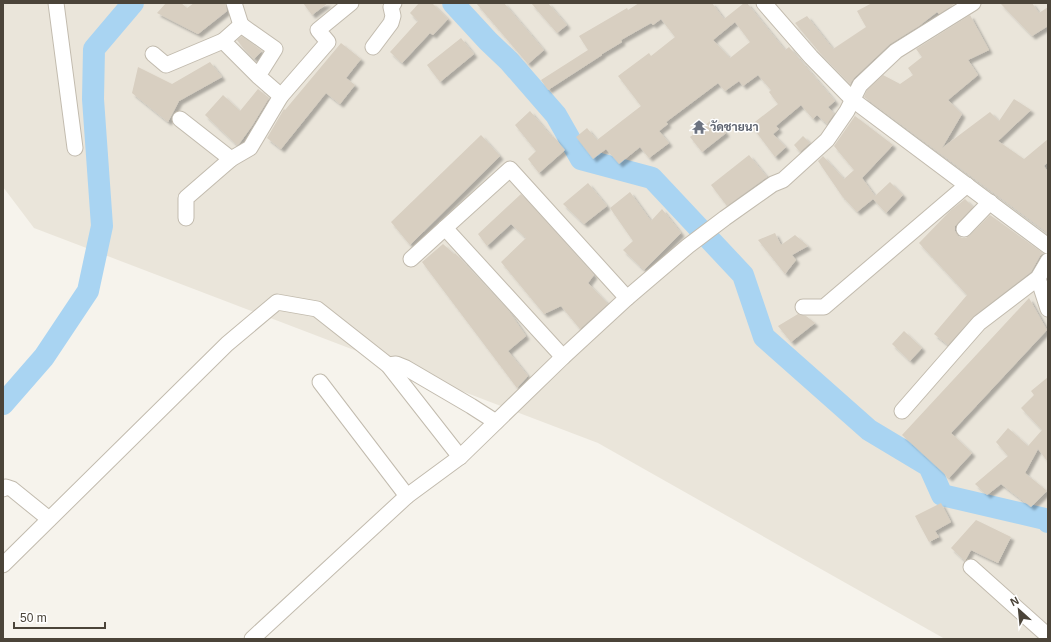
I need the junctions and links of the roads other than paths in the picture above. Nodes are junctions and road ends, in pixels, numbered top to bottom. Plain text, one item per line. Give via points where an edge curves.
1 (56, 3) edge
2 (234, 3) edge
3 (351, 3) edge
4 (394, 3) edge
5 (764, 3) edge
6 (973, 3) edge
7 (241, 24) junction
8 (223, 41) junction
9 (372, 47) dead end
10 (153, 54) dead end
11 (258, 76) junction
12 (281, 96) junction
13 (853, 100) junction
14 (180, 119) dead end
15 (75, 148) dead end
16 (231, 159) junction
17 (967, 185) junction
18 (990, 202) junction
19 (186, 218) dead end
20 (445, 228) junction
21 (964, 229) dead end
22 (1048, 246) edge
23 (411, 259) dead end
24 (1048, 261) edge
25 (1038, 278) junction
26 (627, 298) junction
27 (803, 307) dead end
28 (1048, 309) edge
29 (563, 357) junction
30 (388, 365) junction
31 (320, 382) dead end
32 (902, 411) dead end
33 (496, 422) junction
34 (460, 457) junction
35 (3, 489) edge
36 (407, 496) junction
37 (49, 519) junction
38 (3, 565) edge
39 (971, 567) dead end
40 (1048, 636) edge
41 (252, 639) edge

1 - 15 street
2 - 7 street
3 - 12 street via 318,30 328,42
4 - 9 street via 391,7 391,23
5 - 13 street
6 - 13 street via 896,51 860,85
7 - 8 street
7 - 11 street via 275,49
8 - 10 street via 166,65
8 - 11 street
11 - 12 street
12 - 16 street via 250,148
13 - 17 street
13 - 26 street via 827,140 783,180 773,184 725,218
14 - 16 street
16 - 19 street via 186,198
17 - 18 street
17 - 27 street via 824,307
18 - 21 street
18 - 22 street
20 - 23 street
20 - 26 street via 510,169
20 - 29 street
24 - 25 street
25 - 28 street
25 - 32 street via 979,323
26 - 29 street
29 - 33 street
30 - 33 street via 396,364 406,368
30 - 34 street
30 - 37 street via 317,308 277,302 227,344
31 - 36 street
33 - 34 street
34 - 36 street
35 - 37 street via 12,489
36 - 41 street
37 - 38 street
39 - 40 street

